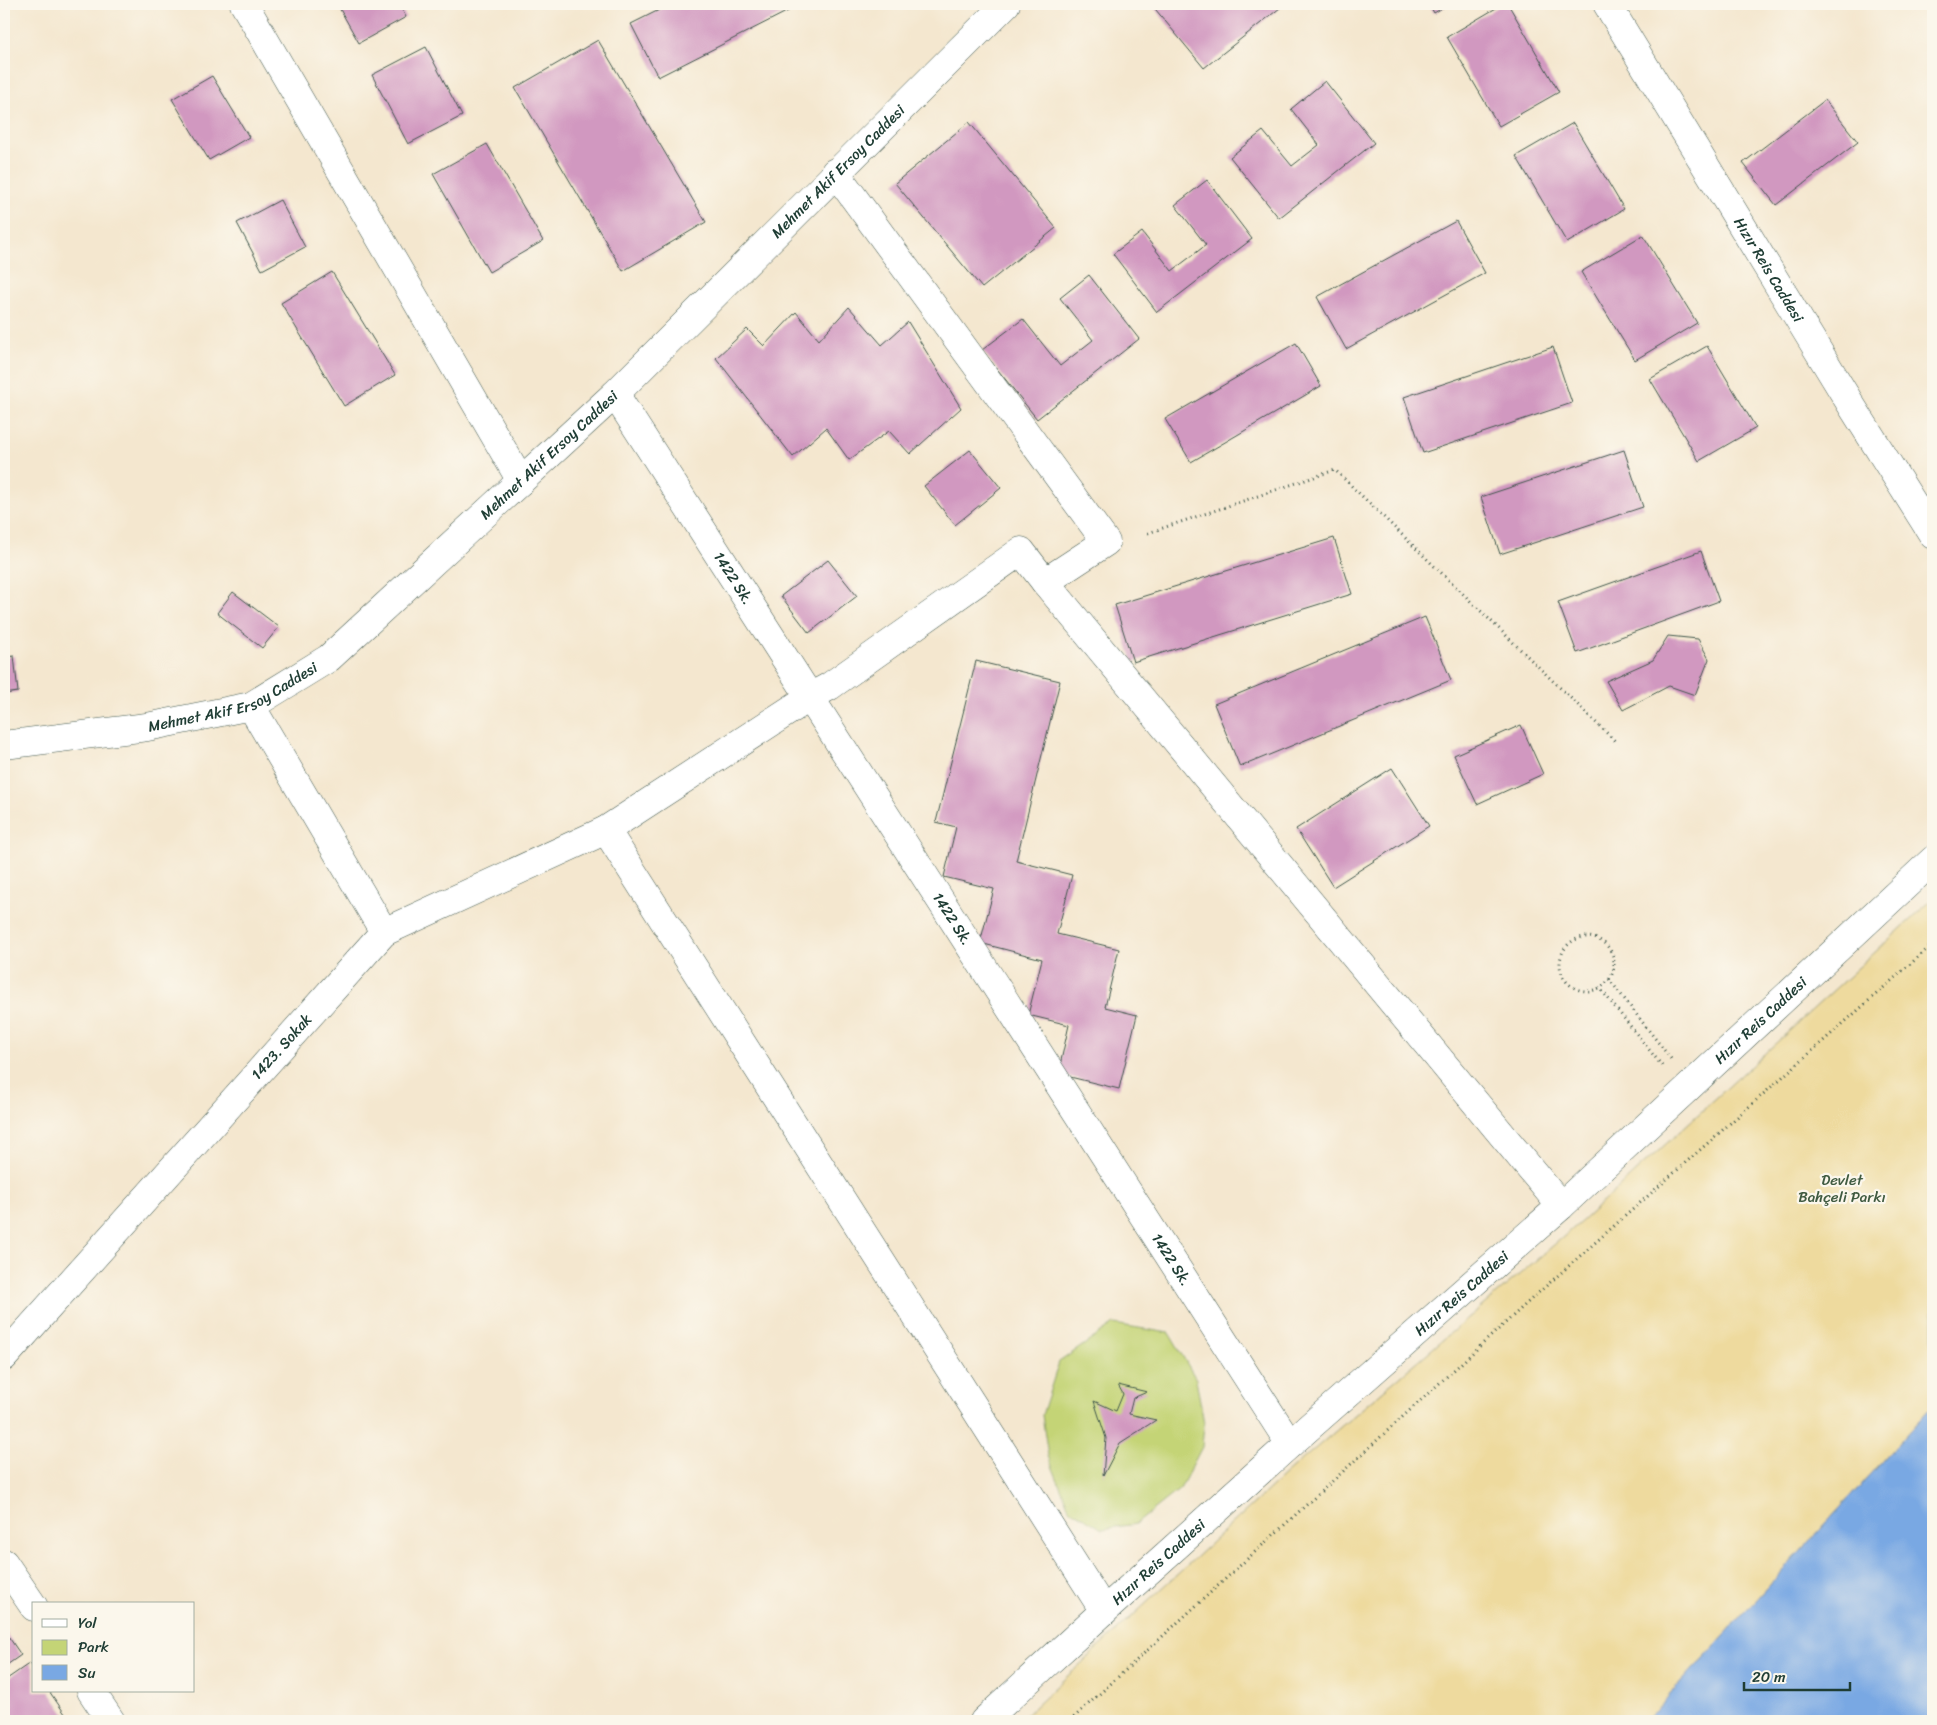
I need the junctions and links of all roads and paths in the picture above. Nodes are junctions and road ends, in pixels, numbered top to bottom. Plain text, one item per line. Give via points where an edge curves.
1 (244, 4) edge
2 (1006, 4) edge
3 (1607, 4) edge
4 (835, 172) junction
5 (615, 394) junction
6 (521, 481) junction
7 (1148, 533) dead end
8 (1933, 535) edge
9 (1046, 582) junction
10 (810, 697) junction
11 (250, 706) junction
12 (1615, 741) dead end
13 (4, 745) edge
14 (606, 830) junction
15 (1933, 860) edge
16 (384, 932) junction
17 (1933, 944) edge
18 (1609, 980) junction
19 (1599, 987) junction
20 (1674, 1062) dead end
21 (1664, 1069) dead end
22 (1561, 1206) junction
23 (4, 1357) edge
24 (1290, 1444) junction
25 (4, 1563) edge
26 (32, 1604) edge
27 (1104, 1611) junction
28 (92, 1692) edge
29 (111, 1721) edge
30 (984, 1721) edge
31 (1070, 1721) edge

1 - 6 street
2 - 4 street, Mehmet Akif Ersoy Caddesi
3 - 8 street, Hızır Reis Caddesi
4 - 5 street, Mehmet Akif Ersoy Caddesi
4 - 9 street via 1106,542
5 - 6 street, Mehmet Akif Ersoy Caddesi
5 - 10 street, 1422 Sk.
6 - 11 street, Mehmet Akif Ersoy Caddesi via 329,658
7 - 12 path via 1335,470
9 - 10 street via 1021,551
9 - 22 street
10 - 14 street
10 - 24 street, 1422 Sk.
11 - 13 street, Mehmet Akif Ersoy Caddesi via 147,727
11 - 16 street
14 - 16 street
14 - 27 street
15 - 22 street, Hızır Reis Caddesi
16 - 23 street, 1423. Sokak
17 - 31 path via 1529,1301
18 - 19 path
18 - 19 path via 1614,963 1608,946 1591,938 1582,938 1566,947 1562,954 1564,978 1577,990 1586,992
18 - 20 path
19 - 21 path
22 - 24 street, Hızır Reis Caddesi
24 - 27 street, Hızır Reis Caddesi
25 - 26 street
27 - 30 street, Hızır Reis Caddesi
28 - 29 street

